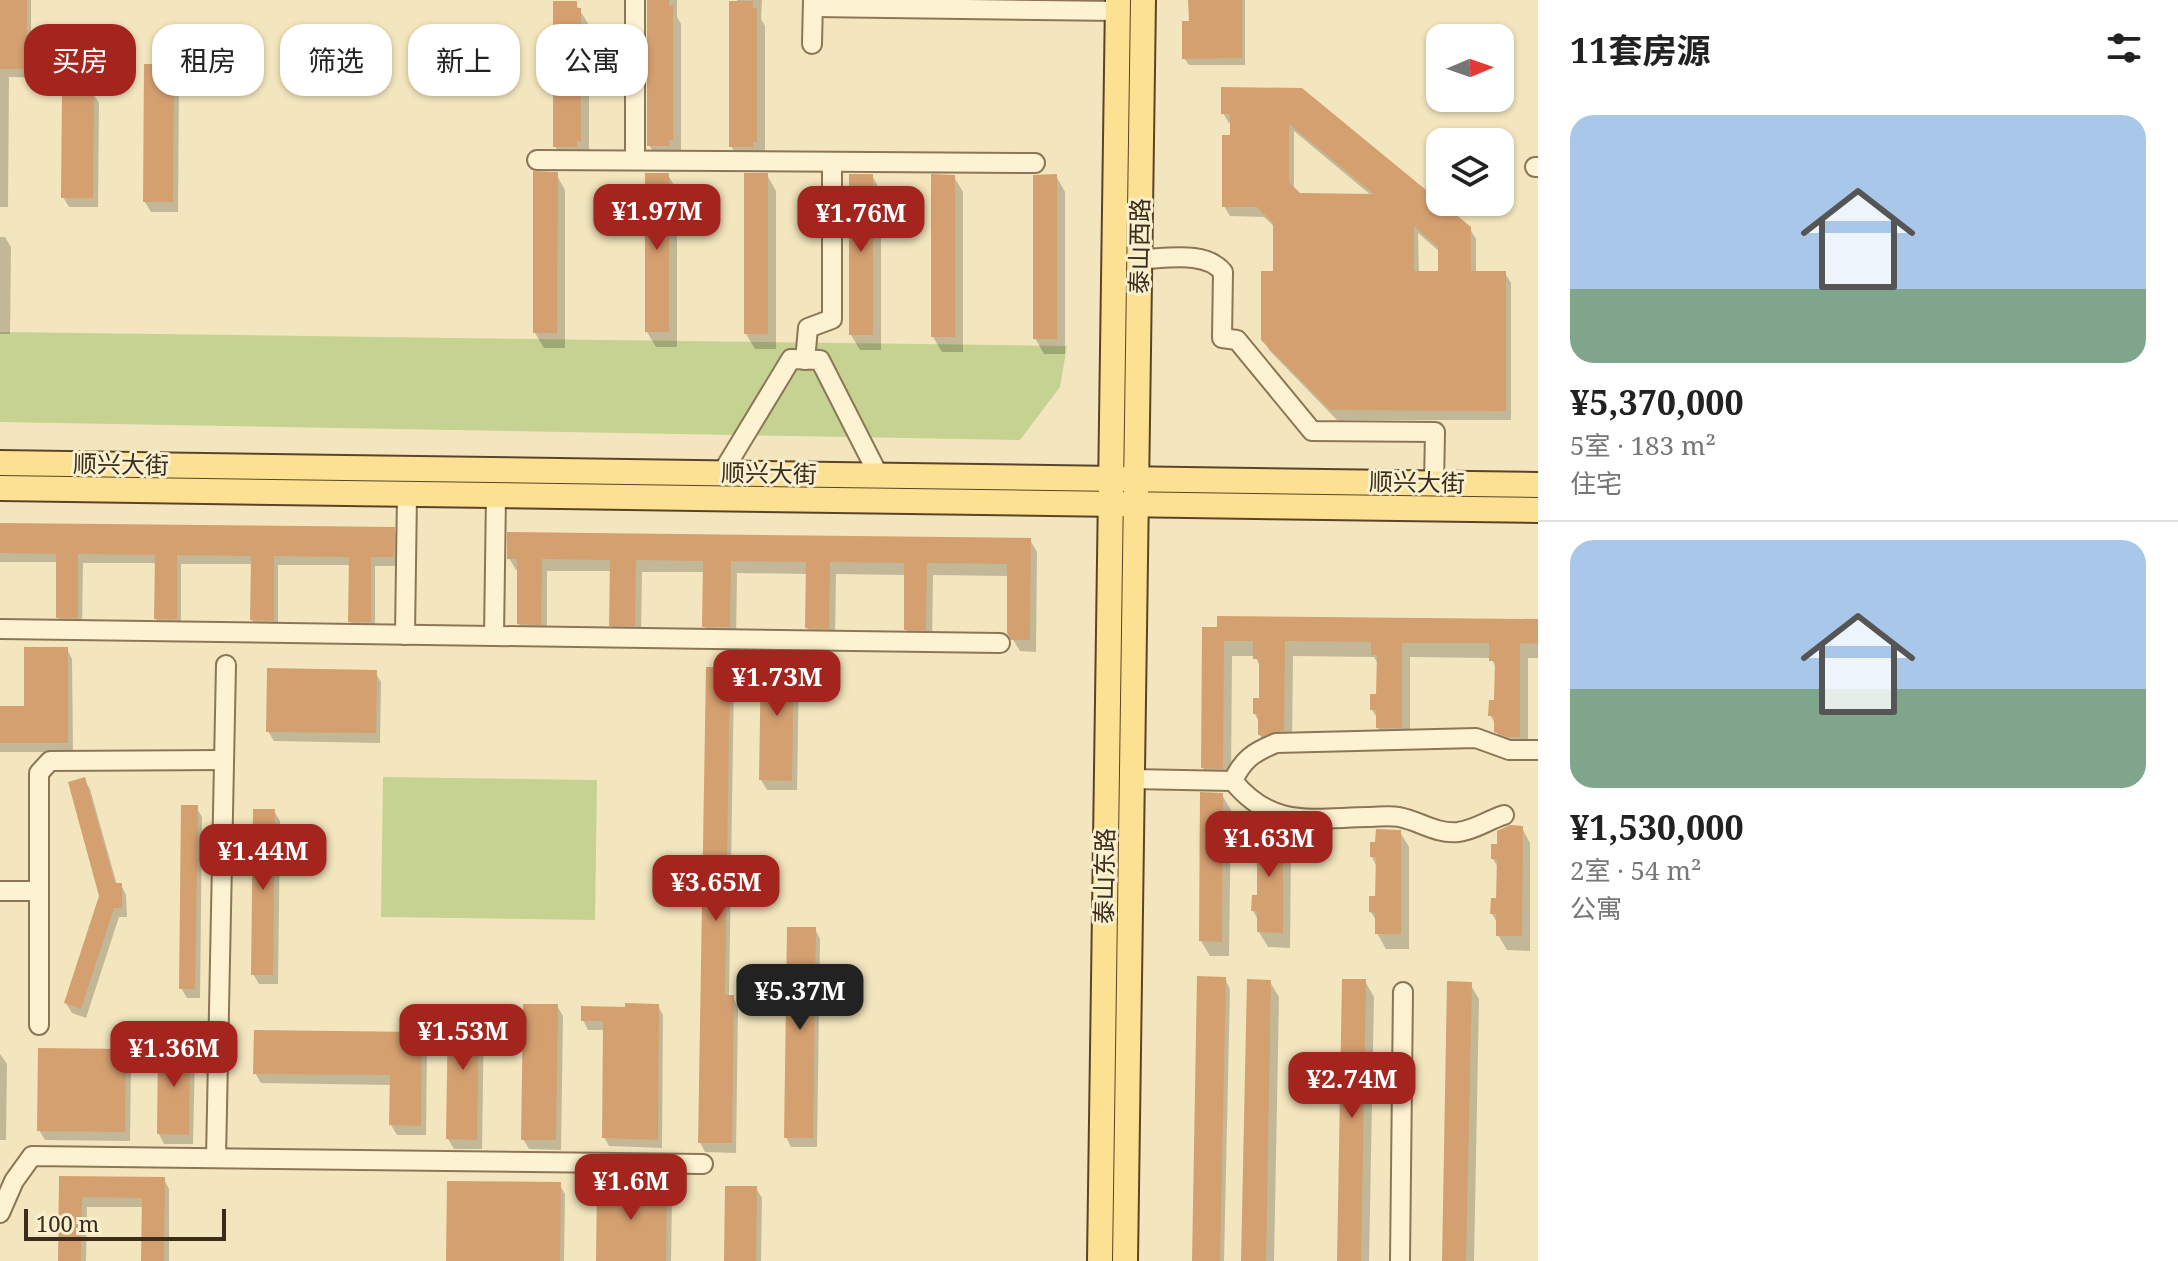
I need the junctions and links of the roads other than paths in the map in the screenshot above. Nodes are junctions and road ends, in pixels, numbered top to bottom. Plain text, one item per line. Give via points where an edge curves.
1 (635, 0) edge
2 (1143, 0) edge
3 (813, 4) edge
4 (1118, 6) edge
5 (812, 44) dead end
6 (537, 160) dead end
7 (635, 160) junction
8 (832, 162) junction
9 (1035, 163) dead end
10 (1139, 259) junction
11 (805, 360) junction
12 (0, 463) edge
13 (722, 473) junction
14 (879, 476) junction
15 (1434, 484) junction
16 (1538, 485) edge
17 (0, 488) edge
18 (1111, 491) junction
19 (1136, 492) junction
20 (407, 494) junction
21 (496, 495) junction
22 (1538, 510) edge
23 (0, 629) edge
24 (405, 635) junction
25 (494, 636) junction
26 (1000, 643) dead end
27 (226, 665) dead end
28 (1538, 750) edge
29 (224, 760) junction
30 (1132, 779) junction
31 (1233, 781) junction
32 (1504, 815) dead end
33 (0, 891) edge
34 (39, 891) junction
35 (1403, 992) dead end
36 (39, 1025) dead end
37 (216, 1158) junction
38 (703, 1164) dead end
39 (0, 1213) edge
40 (1100, 1261) edge
41 (1125, 1261) edge
42 (1400, 1261) edge

1 - 7 street
2 - 10 main road, 泰山西路
3 - 4 street
3 - 5 street
4 - 18 main road, 泰山西路
6 - 7 street
7 - 8 street
8 - 9 street
8 - 11 street via 832,319 808,328
10 - 15 street via 1206,259 1217,266 1223,272 1222,338 1237,340 1312,431 1435,432
10 - 19 main road, 泰山西路
11 - 13 street via 791,359
11 - 14 street via 820,360
12 - 13 main road, 顺兴大街
13 - 14 main road, 顺兴大街
14 - 18 main road, 顺兴大街
15 - 16 main road, 顺兴大街
15 - 19 main road, 顺兴大街
17 - 20 main road, 顺兴大街
18 - 19 main road, 顺兴大街
18 - 21 main road, 顺兴大街
18 - 40 main road, 泰山东路
19 - 22 main road, 顺兴大街
19 - 30 main road, 泰山东路
20 - 21 main road, 顺兴大街
20 - 24 street
21 - 25 street
23 - 24 street
24 - 25 street
25 - 26 street
27 - 29 street
28 - 31 street via 1509,750 1476,738 1276,743 1248,757
29 - 34 street via 44,765 39,773
29 - 37 street
30 - 31 street
30 - 41 main road, 泰山东路
31 - 32 street via 1248,799 1291,818 1397,816 1445,832 1475,828
33 - 34 street
34 - 36 street
35 - 42 street
37 - 38 street
37 - 39 street via 32,1156

